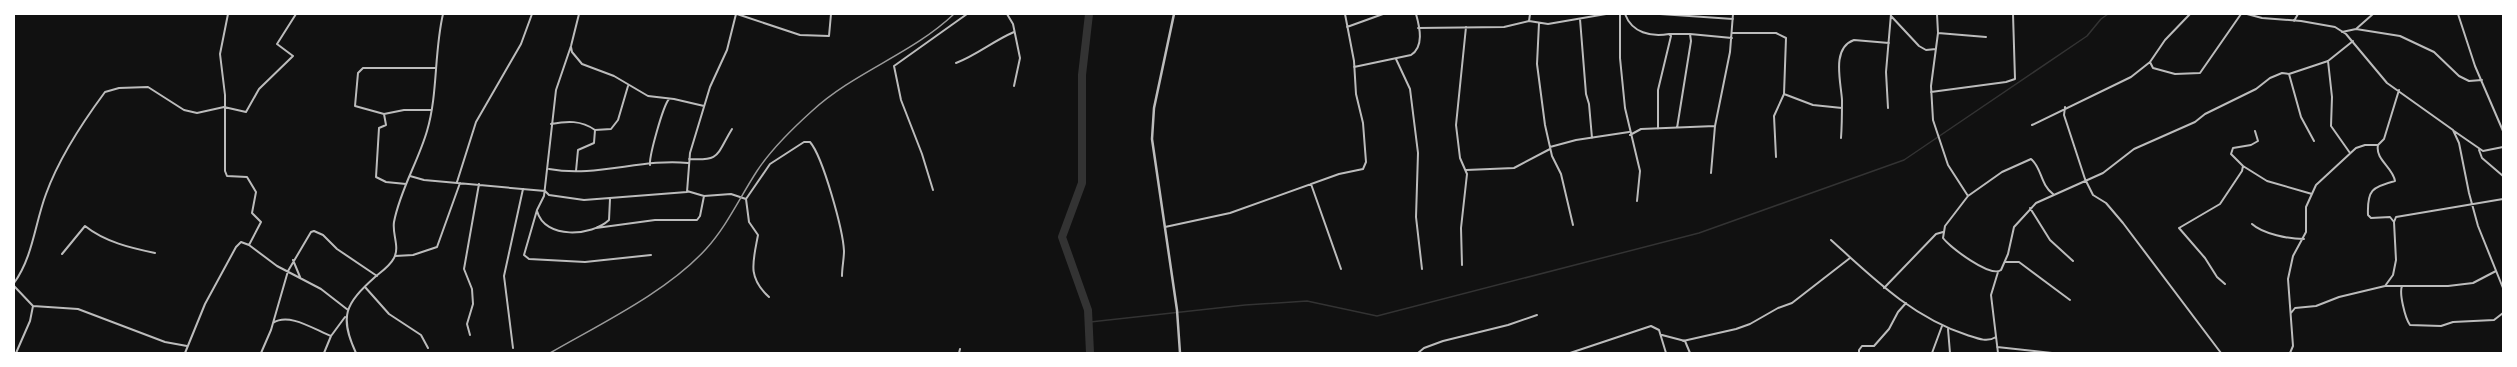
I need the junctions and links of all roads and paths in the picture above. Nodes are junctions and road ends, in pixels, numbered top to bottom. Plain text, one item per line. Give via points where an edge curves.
1 (228, 14) edge
2 (296, 14) edge
3 (443, 14) edge
4 (532, 14) edge
5 (579, 14) edge
6 (737, 14) edge
7 (831, 14) edge
8 (967, 14) edge
9 (1007, 14) edge
10 (1174, 14) edge
11 (1345, 14) edge
12 (1383, 14) edge
13 (1416, 14) edge
14 (1530, 14) edge
15 (1606, 14) edge
16 (1620, 14) edge
17 (1624, 14) edge
18 (1660, 14) edge
19 (1733, 14) edge
20 (1937, 14) edge
21 (2013, 14) edge
22 (2190, 14) edge
23 (2241, 14) edge
24 (2247, 14) edge
25 (2298, 14) edge
26 (2373, 14) edge
27 (2458, 14) edge
28 (1891, 15) edge
29 (1580, 19) junction
30 (1733, 19) junction
31 (1529, 21) junction
32 (2294, 21) junction
33 (1539, 23) junction
34 (1347, 27) junction
35 (1466, 27) junction
36 (1418, 28) junction
37 (2356, 29) junction
38 (1014, 32) junction
39 (2341, 32) junction
40 (1733, 33) junction
41 (1938, 33) junction
42 (1669, 34) junction
43 (1690, 34) junction
44 (1986, 37) dead end
45 (1732, 38) junction
46 (2353, 41) junction
47 (1889, 43) junction
48 (571, 46) junction
49 (1936, 49) junction
50 (1396, 59) junction
51 (2328, 61) junction
52 (956, 62) dead end
53 (2150, 62) junction
54 (1354, 67) junction
55 (435, 68) junction
56 (2289, 74) junction
57 (2482, 80) junction
58 (628, 86) junction
59 (1014, 86) dead end
60 (2399, 90) junction
61 (1931, 92) junction
62 (1784, 94) junction
63 (664, 98) junction
64 (669, 99) junction
65 (666, 102) junction
66 (704, 106) junction
67 (224, 107) junction
68 (2065, 107) junction
69 (1842, 108) junction
70 (1888, 108) dead end
71 (431, 110) junction
72 (2059, 110) junction
73 (384, 114) junction
74 (2064, 115) junction
75 (550, 124) junction
76 (2032, 125) dead end
77 (1714, 126) junction
78 (1677, 128) junction
79 (732, 129) dead end
80 (1658, 129) junction
81 (596, 130) junction
82 (2453, 130) junction
83 (2255, 131) dead end
84 (2503, 131) edge
85 (1630, 133) junction
86 (1592, 138) junction
87 (1841, 138) dead end
88 (2314, 141) dead end
89 (2378, 145) junction
90 (2503, 147) edge
91 (1550, 148) junction
92 (2478, 149) junction
93 (2350, 153) junction
94 (1776, 157) dead end
95 (689, 160) junction
96 (688, 163) junction
97 (650, 165) junction
98 (2243, 166) junction
99 (549, 169) junction
100 (1466, 170) junction
101 (576, 171) junction
102 (1711, 173) dead end
103 (410, 176) junction
104 (2503, 176) edge
105 (2085, 179) junction
106 (458, 182) junction
107 (406, 184) junction
108 (479, 184) junction
109 (1311, 184) junction
110 (523, 189) junction
111 (933, 190) dead end
112 (545, 191) junction
113 (687, 191) junction
114 (2053, 194) junction
115 (2312, 194) junction
116 (704, 196) junction
117 (1968, 196) junction
118 (610, 199) junction
119 (746, 199) junction
120 (2503, 199) edge
121 (1637, 201) dead end
122 (2472, 206) junction
123 (2030, 208) junction
124 (537, 210) junction
125 (2394, 222) junction
126 (2252, 224) dead end
127 (1573, 225) dead end
128 (1164, 227) junction
129 (596, 228) junction
130 (1943, 232) junction
131 (2304, 239) junction
132 (1831, 240) dead end
133 (249, 245) junction
134 (155, 253) dead end
135 (62, 254) dead end
136 (651, 255) dead end
137 (395, 256) junction
138 (1850, 258) junction
139 (292, 260) junction
140 (2073, 261) dead end
141 (2005, 262) junction
142 (1462, 266) dead end
143 (1340, 269) dead end
144 (1422, 269) dead end
145 (288, 271) junction
146 (2497, 271) junction
147 (1998, 272) junction
148 (377, 276) junction
149 (842, 276) dead end
150 (300, 277) junction
151 (14, 282) edge
152 (2226, 284) dead end
153 (14, 286) edge
154 (2385, 286) junction
155 (2402, 286) junction
156 (365, 287) junction
157 (1884, 288) junction
158 (2503, 288) edge
159 (769, 297) dead end
160 (2070, 300) dead end
161 (1906, 303) junction
162 (33, 306) junction
163 (348, 310) junction
164 (2290, 312) junction
165 (2503, 313) edge
166 (1537, 315) dead end
167 (346, 316) junction
168 (273, 323) junction
169 (1942, 326) junction
170 (1948, 329) junction
171 (470, 335) dead end
172 (1662, 335) junction
173 (331, 336) junction
174 (1996, 337) junction
175 (1682, 341) junction
176 (187, 346) junction
177 (1997, 347) junction
178 (428, 348) dead end
179 (513, 348) dead end
180 (960, 349) dead end
181 (2292, 352) edge
182 (16, 353) edge
183 (184, 353) edge
184 (261, 353) edge
185 (324, 353) edge
186 (356, 353) edge
187 (958, 353) edge
188 (1180, 353) edge
189 (1418, 353) edge
190 (1570, 353) edge
191 (1666, 353) edge
192 (1690, 353) edge
193 (1859, 353) edge
194 (1932, 353) edge
195 (1950, 353) edge
196 (1998, 353) edge
197 (2052, 353) edge
198 (2221, 353) edge

1 - 67 street via 220,54
2 - 67 street via 277,44 293,56 259,89 246,112
3 - 55 street
4 - 106 street via 521,44 476,122
5 - 48 street
6 - 7 street via 800,35 829,36
6 - 66 street via 725,55
8 - 111 street via 894,66 901,100
9 - 38 street
10 - 128 street via 1152,122
11 - 34 street
12 - 34 street
13 - 36 street
14 - 31 street
15 - 29 street
16 - 85 street via 1622,82
17 - 42 street via 1630,24 1641,33
18 - 30 street
19 - 30 street
20 - 41 street
21 - 61 street via 2015,79
22 - 53 street via 2165,40
23 - 53 street via 2200,73 2176,74 2153,68
24 - 32 street
25 - 32 street
26 - 37 street
27 - 57 street
28 - 47 street
28 - 49 street via 1920,46 1926,50
29 - 33 street via 1557,24
29 - 86 street
30 - 40 street
31 - 33 street
31 - 35 street via 1504,27
32 - 39 street via 2336,27
33 - 91 street via 1537,64 1544,125
34 - 54 street
35 - 36 street
35 - 100 street via 1456,125 1458,150
36 - 50 street via 1418,51
37 - 39 street
37 - 57 street via 2400,36 2434,52 2459,76 2468,81
38 - 52 street via 992,42 978,53
38 - 59 street via 1020,58
39 - 46 street
40 - 45 street
40 - 62 street via 1776,32 1784,35
41 - 44 street
41 - 49 street
42 - 43 street
42 - 80 street via 1670,40 1658,90
43 - 45 street
43 - 78 street
45 - 77 street
46 - 51 street
46 - 60 street via 2380,75
47 - 69 street via 1854,40 1845,45 1838,69
47 - 70 street via 1886,72
48 - 58 street via 572,52 582,64 614,76
48 - 75 street via 556,90
49 - 61 street
50 - 54 street
50 - 144 street via 1411,98 1418,153 1416,216
51 - 56 street
51 - 93 street via 2332,96 2331,126
53 - 68 street via 2121,84
54 - 109 street via 1366,162 1363,169
55 - 71 street
55 - 73 street via 364,68 358,73 355,106
56 - 88 street via 2301,117
56 - 105 street via 2282,73 2270,78 2256,89 2195,122 2134,149 2103,173
57 - 84 street
58 - 63 street via 651,97
58 - 81 street via 618,120 611,129
60 - 82 street
60 - 89 street via 2387,134
61 - 117 street via 1933,120 1948,165
62 - 69 street via 1813,105
62 - 94 street via 1774,116
63 - 64 street
63 - 65 street
64 - 65 street
64 - 66 street
65 - 97 street via 655,133
66 - 95 street
67 - 133 street via 225,174 247,177 256,192 252,213 261,222
67 - 151 street via 197,113 184,110 148,87 119,88 105,92 68,147 51,181 34,239
68 - 72 street
68 - 74 street
69 - 87 street
71 - 73 street via 404,110
71 - 103 street via 427,131
72 - 74 street
72 - 76 street
73 - 107 street via 386,125 379,128 376,176 386,182
74 - 105 street
75 - 81 street via 568,121 588,125
75 - 99 street
77 - 78 street
77 - 102 street
78 - 80 street
79 - 95 street via 714,158 709,161
80 - 85 street via 1641,129
81 - 101 street via 594,143 578,150
82 - 92 street
82 - 122 street via 2459,143
83 - 98 street via 2258,141 2233,148 2231,154
85 - 86 street
85 - 121 street via 1640,171
86 - 91 street
89 - 93 street via 2361,146
89 - 125 street via 2379,154 2394,174 2395,181 2378,185 2371,192 2368,199 2368,215 2371,218 2390,217
90 - 92 street via 2487,152
91 - 100 street via 1514,168
91 - 127 street via 1561,174
92 - 104 street via 2482,158
93 - 115 street via 2316,185
95 - 96 street
96 - 97 street
96 - 113 street
97 - 101 street via 622,166 594,172
98 - 115 street via 2267,181
98 - 152 street via 2220,204 2179,228 2205,258 2217,277
99 - 101 street
99 - 112 street
100 - 142 street via 1461,228
103 - 106 street via 424,180
103 - 107 street
105 - 114 street
105 - 198 street via 2093,195 2106,203 2155,263
106 - 108 street
106 - 137 street via 436,247 414,255
107 - 137 street via 394,221
108 - 110 street
108 - 171 street via 464,269 472,289 473,304 467,324
109 - 128 street via 1230,213
109 - 143 street
110 - 112 street
110 - 179 street via 504,276
112 - 118 street via 549,195 574,199
112 - 124 street
113 - 116 street
113 - 118 street via 681,194
114 - 117 street via 2045,188 2035,162 2031,159 2002,172
114 - 123 street
115 - 131 street via 2306,207
116 - 119 street via 731,194
116 - 129 street via 700,216 696,220 655,220
117 - 130 street
118 - 129 street via 609,220
119 - 149 street via 770,164 804,142 810,142 823,166 830,192 844,251
119 - 159 street via 750,222 758,235 753,265 754,276 759,288
120 - 122 street
122 - 125 street via 2400,215
122 - 146 street via 2483,241
123 - 140 street via 2050,240
123 - 141 street via 2012,231
124 - 129 street via 542,221 561,231 580,233
124 - 136 street via 525,249 525,258 585,262
125 - 154 street via 2396,260 2393,275
126 - 131 street via 2269,232
128 - 188 street via 1177,310
130 - 147 street via 1943,238 1947,242 1981,267
130 - 157 street via 1936,234
131 - 164 street via 2290,264
132 - 138 street
133 - 145 street via 268,261
133 - 176 street via 241,242 236,247
134 - 135 street via 129,248 99,237 85,226
137 - 148 street
138 - 157 street
138 - 175 street via 1792,303 1750,324
139 - 145 street
139 - 148 street via 307,236 314,231
139 - 150 street
141 - 147 street
141 - 160 street via 2019,262
145 - 150 street
145 - 168 street
146 - 155 street via 2473,283
146 - 158 street
147 - 174 street via 1991,295
148 - 156 street
150 - 163 street via 321,289
153 - 162 street
154 - 155 street
154 - 164 street via 2339,297 2316,306 2302,306
155 - 165 street via 2400,290 2406,319 2410,324 2441,326 2453,322 2488,321
156 - 163 street
156 - 178 street via 389,314 421,335
157 - 161 street
161 - 169 street
161 - 193 street via 1874,346 1862,346
162 - 176 street via 78,309 165,342
162 - 182 street via 30,321
163 - 167 street
164 - 181 street
166 - 189 street via 1508,325 1454,337 1424,348
167 - 173 street
167 - 186 street via 347,332
168 - 173 street via 282,318 291,320
168 - 184 street
169 - 170 street
169 - 194 street
170 - 174 street via 1989,340
170 - 195 street
172 - 175 street
172 - 190 street via 1657,328 1651,326
172 - 191 street
173 - 185 street
174 - 177 street
175 - 192 street via 1687,343
176 - 183 street
177 - 196 street
177 - 197 street
180 - 187 street

